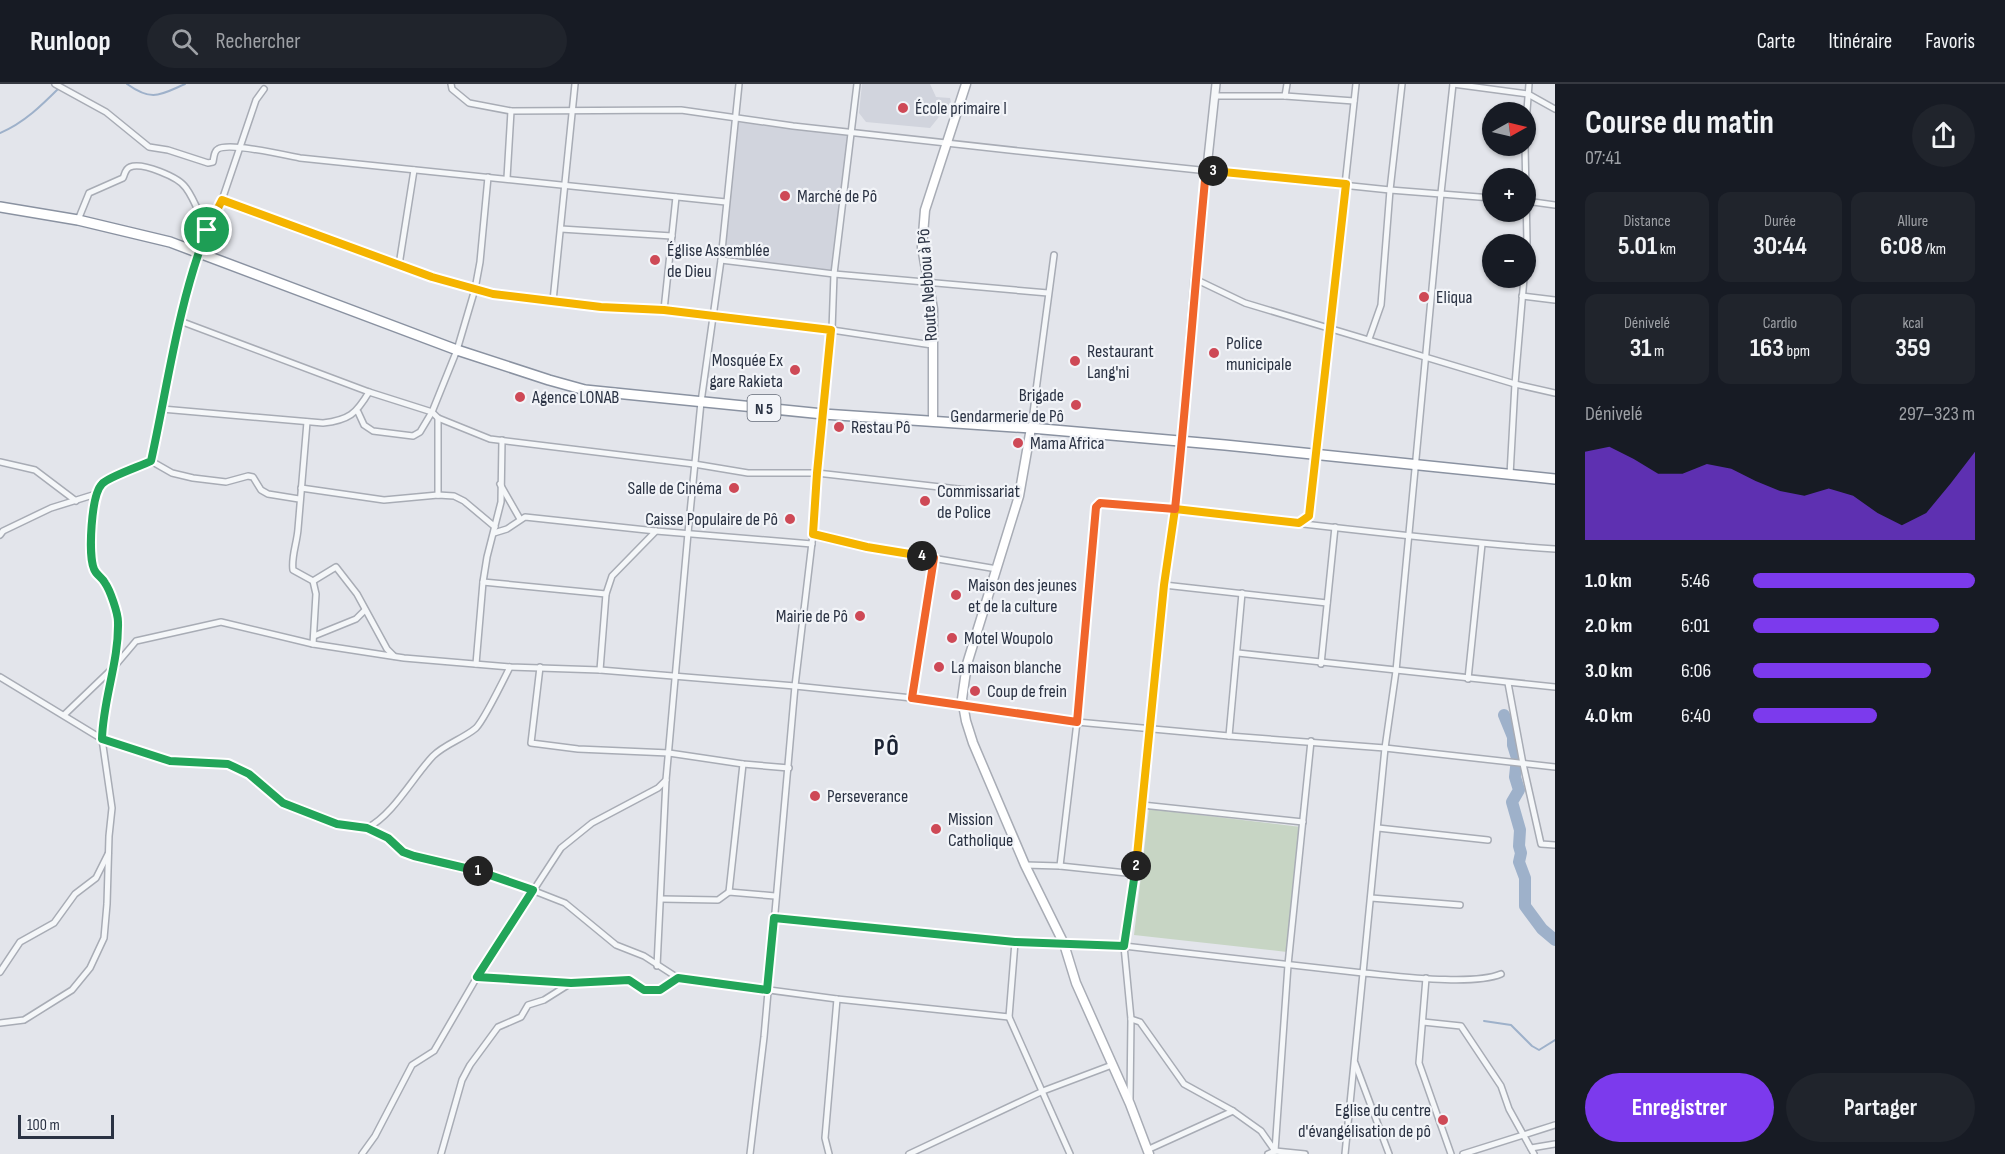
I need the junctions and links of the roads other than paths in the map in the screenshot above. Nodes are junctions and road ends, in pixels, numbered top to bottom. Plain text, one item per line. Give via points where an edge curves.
1 (55, 84) edge
2 (451, 84) edge
3 (575, 84) edge
4 (739, 84) edge
5 (857, 84) edge
6 (966, 84) edge
7 (1216, 84) edge
8 (1287, 84) edge
9 (1356, 84) edge
10 (1401, 84) edge
11 (1453, 84) edge
12 (1529, 84) edge
13 (264, 89) dead end
14 (1528, 94) junction
15 (1215, 96) junction
16 (1285, 96) junction
17 (1354, 101) junction
18 (1527, 102) edge
19 (1555, 109) edge
20 (511, 111) junction
21 (572, 111) junction
22 (736, 119) junction
23 (853, 132) junction
24 (946, 142) junction
25 (239, 147) junction
26 (414, 170) junction
27 (1206, 170) junction
28 (488, 177) junction
29 (507, 178) junction
30 (1346, 184) junction
31 (565, 186) junction
32 (1390, 190) junction
33 (1441, 193) junction
34 (676, 197) junction
35 (1482, 197) edge
36 (222, 200) junction
37 (726, 202) junction
38 (1536, 202) edge
39 (1555, 205) edge
40 (0, 207) edge
41 (78, 220) junction
42 (561, 229) junction
43 (207, 230) junction
44 (672, 237) junction
45 (198, 253) junction
46 (1054, 255) dead end
47 (721, 260) junction
48 (399, 265) junction
49 (834, 274) junction
50 (1195, 279) junction
51 (928, 283) junction
52 (1523, 288) edge
53 (475, 289) junction
54 (1048, 293) junction
55 (1522, 296) junction
56 (1555, 300) edge
57 (553, 301) junction
58 (664, 310) junction
59 (714, 317) junction
60 (180, 321) junction
61 (1329, 328) junction
62 (831, 330) junction
63 (1369, 339) junction
64 (932, 345) junction
65 (457, 350) junction
66 (1426, 356) junction
67 (1515, 384) junction
68 (369, 392) junction
69 (1555, 393) edge
70 (701, 402) junction
71 (162, 408) junction
72 (358, 412) junction
73 (432, 412) junction
74 (823, 414) junction
75 (438, 418) junction
76 (933, 421) junction
77 (307, 422) junction
78 (1031, 428) junction
79 (502, 440) junction
80 (1182, 441) junction
81 (1316, 455) junction
82 (151, 461) junction
83 (0, 462) edge
84 (694, 464) junction
85 (1416, 464) junction
86 (817, 473) junction
87 (1510, 475) junction
88 (1555, 479) edge
89 (500, 484) junction
90 (301, 488) junction
91 (96, 494) junction
92 (438, 495) junction
93 (1019, 496) junction
94 (299, 499) junction
95 (76, 501) junction
96 (1175, 509) junction
97 (1309, 516) junction
98 (520, 519) junction
99 (1299, 523) junction
100 (1316, 525) junction
101 (1335, 527) junction
102 (495, 530) junction
103 (656, 531) junction
104 (688, 533) junction
105 (813, 534) junction
106 (0, 535) edge
107 (1409, 537) junction
108 (812, 544) junction
109 (1482, 544) junction
110 (1555, 549) edge
111 (934, 558) junction
112 (997, 569) junction
113 (313, 581) junction
114 (483, 582) junction
115 (1164, 585) junction
116 (1242, 593) junction
117 (606, 594) junction
118 (1327, 603) junction
119 (365, 610) junction
120 (314, 636) junction
121 (313, 644) junction
122 (1238, 653) junction
123 (395, 657) junction
124 (476, 664) junction
125 (1321, 664) junction
126 (114, 667) junction
127 (510, 667) junction
128 (540, 668) junction
129 (600, 670) junction
130 (1396, 671) junction
131 (676, 676) junction
132 (0, 677) edge
133 (1468, 679) junction
134 (1508, 683) junction
135 (795, 686) junction
136 (1555, 687) edge
137 (912, 698) junction
138 (963, 706) junction
139 (64, 715) junction
140 (1077, 722) junction
141 (1149, 729) junction
142 (1229, 736) junction
143 (102, 739) junction
144 (1311, 741) junction
145 (1385, 748) junction
146 (669, 753) junction
147 (1518, 763) junction
148 (742, 764) junction
149 (1555, 767) edge
150 (789, 768) junction
151 (666, 780) junction
152 (1142, 805) junction
153 (1303, 822) junction
154 (367, 828) junction
155 (1378, 828) junction
156 (1488, 840) dead end
157 (1555, 845) edge
158 (109, 852) junction
159 (1025, 865) junction
160 (1060, 866) junction
161 (1136, 874) junction
162 (533, 890) junction
163 (729, 892) junction
164 (776, 896) junction
165 (1371, 898) junction
166 (661, 899) junction
167 (1460, 905) dead end
168 (774, 918) junction
169 (1015, 942) junction
170 (1064, 944) junction
171 (1124, 946) junction
172 (1288, 964) junction
173 (657, 966) junction
174 (0, 972) edge
175 (1363, 973) junction
176 (1501, 974) dead end
177 (477, 977) junction
178 (678, 978) junction
179 (1426, 978) junction
180 (571, 983) junction
181 (767, 990) junction
182 (837, 999) junction
183 (1009, 1017) junction
184 (1131, 1019) junction
185 (1423, 1022) junction
186 (0, 1023) edge
187 (1354, 1061) junction
188 (1112, 1065) junction
189 (1043, 1091) junction
190 (1130, 1104) junction
191 (1233, 1111) junction
192 (1555, 1125) edge
193 (1524, 1135) junction
194 (1555, 1144) edge
195 (1531, 1148) junction
196 (1275, 1151) junction
197 (1148, 1152) edge
198 (362, 1154) edge
199 (441, 1154) edge
200 (750, 1154) edge
201 (829, 1154) edge
202 (909, 1154) edge
203 (1070, 1154) edge
204 (1268, 1154) edge
205 (1305, 1154) edge
206 (1345, 1154) edge
207 (1389, 1154) edge
208 (1451, 1154) edge
209 (1463, 1154) edge
210 (1534, 1154) edge

1 - 25 street via 106,112 149,147 208,163 213,162 219,148
2 - 20 street via 470,103
3 - 21 street
4 - 22 street
5 - 23 street
6 - 24 main road, Route Nebbou à Pô
7 - 15 street
8 - 16 street
9 - 17 street
10 - 32 street
11 - 14 street
11 - 33 street
12 - 14 street
13 - 25 street
14 - 18 street
14 - 19 street
15 - 16 street
15 - 27 street
16 - 17 street
17 - 30 street
20 - 21 street
20 - 29 street
21 - 22 street via 681,110
21 - 31 street
22 - 23 street
22 - 37 street
23 - 24 street
23 - 49 street
24 - 27 street
24 - 51 main road, Route Nebbou à Pô via 923,219 922,247
25 - 26 street
25 - 36 street
26 - 28 street
26 - 48 street
27 - 30 street
27 - 50 street
28 - 29 street
28 - 53 street
29 - 31 street
30 - 32 street
30 - 61 street
31 - 34 street
31 - 42 street
32 - 33 street
32 - 63 street via 1381,305
33 - 35 street
33 - 66 street
34 - 37 street
34 - 44 street
36 - 43 street
36 - 48 street
37 - 47 street
38 - 39 street
40 - 41 highway, N 5
41 - 43 street via 89,193 123,178 132,166 143,166 174,177 185,186
41 - 45 highway, N 5
42 - 44 street
42 - 57 street
43 - 45 street
44 - 58 street
45 - 60 street
45 - 65 highway, N 5
46 - 54 street
47 - 49 street
47 - 59 street
48 - 53 street
49 - 51 street
49 - 62 street
50 - 61 street via 1245,303
50 - 80 street
51 - 54 street
51 - 64 main road, Route Nebbou à Pô via 933,309
52 - 55 street
53 - 57 street
53 - 65 street
54 - 78 street
55 - 56 street
55 - 67 street
57 - 58 street
58 - 59 street
59 - 62 street
59 - 70 street
60 - 68 street
60 - 71 street
61 - 63 street
61 - 81 street
62 - 64 street
62 - 74 street
63 - 66 street
64 - 76 main road, Route Nebbou à Pô
65 - 70 highway, N 5 via 585,390
65 - 73 street
66 - 67 street
66 - 85 street
67 - 69 street
67 - 87 street
68 - 72 street
68 - 73 street
70 - 74 highway, N 5
70 - 84 street
71 - 77 street
71 - 82 street
72 - 73 street via 364,425 373,431 413,436 420,432
72 - 77 street via 339,421
73 - 75 street
74 - 76 highway, N 5
74 - 86 street
75 - 79 street
75 - 92 street
76 - 78 highway, N 5
77 - 90 street
78 - 80 highway, N 5
78 - 93 main road
79 - 84 street
79 - 89 street
80 - 81 highway, N 5
80 - 96 street
81 - 85 highway, N 5
81 - 97 street
82 - 91 street via 102,483
82 - 94 street via 172,473 193,478 226,482 253,477 268,494
83 - 95 street via 35,470
84 - 86 street via 748,474
84 - 104 street
85 - 87 highway, N 5
85 - 107 street
86 - 93 street
86 - 105 street
87 - 88 highway, N 5
89 - 98 street
89 - 102 street
90 - 92 street via 384,500
90 - 94 street
91 - 95 street
91 - 126 street via 89,543 92,566 105,582 118,618
92 - 102 street via 464,501
93 - 112 main road
94 - 113 street via 293,570
95 - 106 street via 51,508
96 - 99 street
96 - 115 street
96 - 140 street via 1100,503 1096,507
97 - 99 street
97 - 100 street
98 - 102 street via 507,529
98 - 103 street via 571,520
99 - 100 street
100 - 101 street
101 - 107 street
101 - 118 street
102 - 114 street
103 - 104 street
103 - 117 street via 612,576
104 - 108 street
104 - 131 street
105 - 108 street
105 - 111 street
107 - 109 street
107 - 130 street
108 - 135 street
109 - 110 street
109 - 133 street
111 - 112 street
111 - 137 street
112 - 138 main road via 967,664
113 - 119 street via 336,567
113 - 120 street
114 - 117 street
114 - 124 street
115 - 116 street
115 - 141 street
116 - 118 street
116 - 122 street
117 - 129 street
118 - 125 street
119 - 120 street via 356,619
119 - 123 street
120 - 121 street
121 - 123 street
121 - 126 street via 221,622 136,642
122 - 125 street
122 - 142 street
123 - 124 street
124 - 127 street
125 - 130 street
126 - 139 street
126 - 143 street via 102,720
127 - 128 street
127 - 154 street via 477,727 434,756 377,823
128 - 129 street
128 - 146 street via 531,743
129 - 131 street
130 - 133 street
130 - 145 street
131 - 135 street
131 - 146 street
132 - 139 street
133 - 134 street
134 - 136 street
134 - 147 street
135 - 137 street
135 - 150 street
137 - 138 street
138 - 140 street
138 - 159 main road via 973,743
139 - 143 street
140 - 141 street
140 - 160 street
141 - 142 street
141 - 152 street
142 - 144 street
143 - 154 street via 170,761 228,764 249,774 283,803 337,824
143 - 158 street via 112,807
144 - 145 street
144 - 153 street
145 - 147 street
145 - 155 street
146 - 148 street
146 - 151 street
147 - 149 street
147 - 157 street via 1541,844
148 - 150 street
148 - 163 street
150 - 164 street
151 - 162 street via 658,789 592,823 561,848
151 - 166 street
152 - 153 street
152 - 161 street
153 - 172 street
154 - 162 street via 388,838 403,852 491,874
155 - 156 street
155 - 165 street
158 - 174 street via 96,878 75,894 54,923 20,942
158 - 186 street via 104,938 90,968 57,1001 24,1020
159 - 160 street
159 - 170 main road
160 - 161 street
161 - 171 street
162 - 173 street via 565,903 616,945
162 - 177 street
163 - 164 street
163 - 166 street via 718,900
164 - 168 street
165 - 167 street
165 - 175 street
166 - 173 street
168 - 169 street
168 - 181 street
169 - 170 street
169 - 183 street
170 - 171 street
170 - 188 main road
171 - 172 street
171 - 184 street
172 - 175 street
172 - 196 street
173 - 178 street
175 - 179 street
175 - 187 street
176 - 179 street via 1489,979
177 - 180 street
177 - 198 street via 434,1051 412,1065
178 - 180 street via 660,990 644,990 629,980
178 - 181 street
179 - 185 street
180 - 199 street via 528,1005 521,1017 498,1027 462,1080
181 - 182 street
181 - 200 street
182 - 183 street
182 - 201 street via 825,1138
183 - 189 street
184 - 190 street
184 - 191 street via 1140,1022 1184,1084
185 - 193 street via 1461,1026 1501,1086
185 - 208 street via 1419,1064
187 - 206 street
187 - 207 street
188 - 189 street
188 - 190 main road
189 - 202 street
189 - 203 street
190 - 197 main road
191 - 196 street via 1261,1131
191 - 197 street
192 - 193 street
193 - 195 street
193 - 209 street
194 - 195 street
195 - 210 street
196 - 204 street
196 - 205 street

